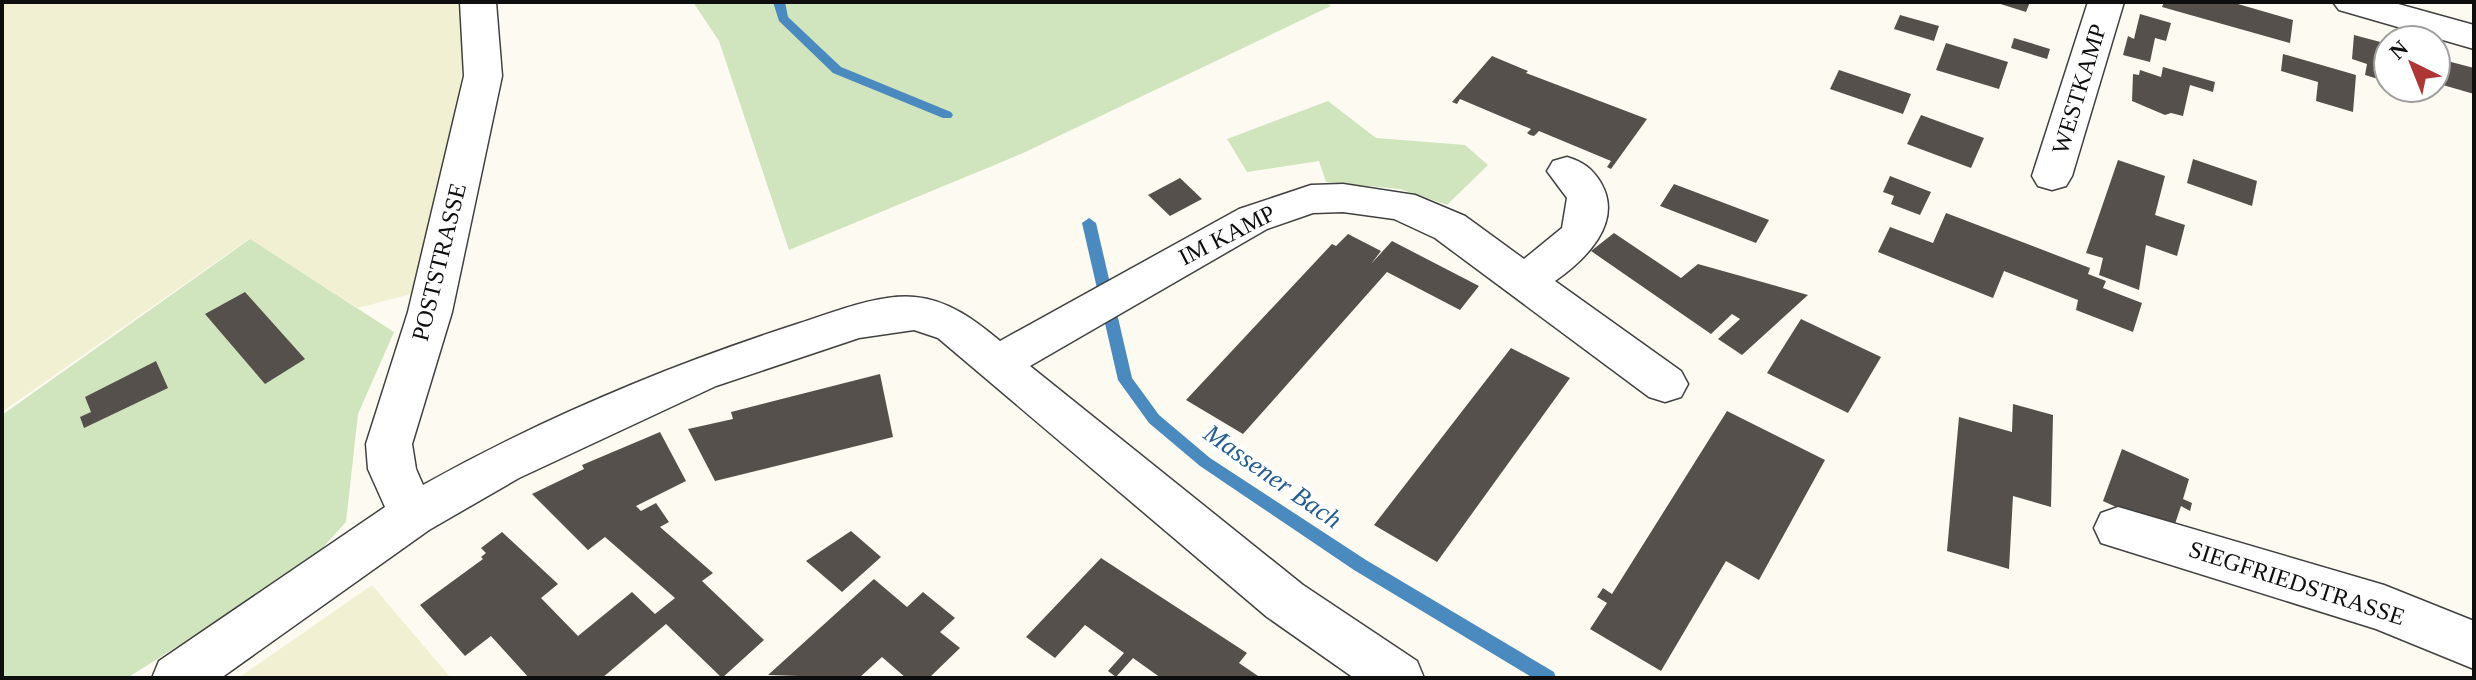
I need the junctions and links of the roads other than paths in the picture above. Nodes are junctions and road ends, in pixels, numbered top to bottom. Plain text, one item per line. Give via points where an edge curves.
1 (478, 2) edge
2 (2106, 2) edge
3 (2351, 2) edge
4 (2474, 37) edge
5 (1567, 171) dead end
6 (2052, 176) dead end
7 (1525, 280) junction
8 (999, 363) junction
9 (1665, 384) dead end
10 (412, 515) junction
11 (2118, 528) dead end
12 (2474, 645) edge
13 (178, 678) edge
14 (1398, 678) edge

1 - 10 street, POSTSTRASSE via 483,76 430,312 389,444 392,469
2 - 6 street, WESTKAMP
3 - 4 street
5 - 7 street via 1587,190 1584,226 1567,250
7 - 8 street, IM KAMP via 1425,214 1375,200 1311,199 1253,219
7 - 9 street, IM KAMP
8 - 10 street via 953,326 932,317 898,313 858,321 700,373 502,464
8 - 14 street via 1285,601
10 - 13 street
11 - 12 street, SIEGFRIEDSTRASSE via 2384,608

